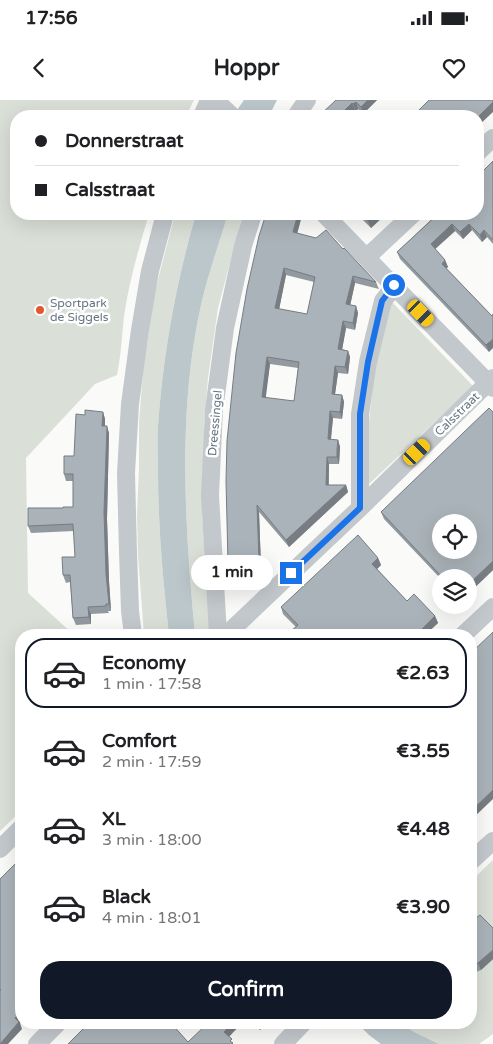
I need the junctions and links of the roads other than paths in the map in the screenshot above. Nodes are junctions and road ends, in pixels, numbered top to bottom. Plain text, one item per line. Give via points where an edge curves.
1 (216, 100) edge
2 (226, 110) edge
3 (163, 220) edge
4 (251, 220) edge
5 (330, 220) edge
6 (406, 220) edge
7 (367, 257) junction
8 (394, 285) junction
9 (492, 383) edge
10 (360, 508) junction
11 (493, 607) edge
12 (132, 629) edge
13 (218, 629) edge
14 (232, 629) edge
15 (469, 629) edge
16 (15, 834) edge
17 (493, 841) edge
18 (0, 849) edge
19 (477, 856) edge
20 (52, 1029) edge
21 (297, 1029) edge
22 (37, 1044) edge
23 (283, 1044) edge

1 - 2 street
3 - 12 street via 150,271 130,404 126,473
4 - 13 street, Dreessingel via 225,328 214,410 210,495
5 - 7 street
6 - 7 street
7 - 8 street
8 - 9 street
8 - 10 street via 382,301 360,414
9 - 10 street, Calsstraat
10 - 14 street, Calsstraat
11 - 15 street
16 - 18 street
17 - 19 street
20 - 22 street
21 - 23 street

